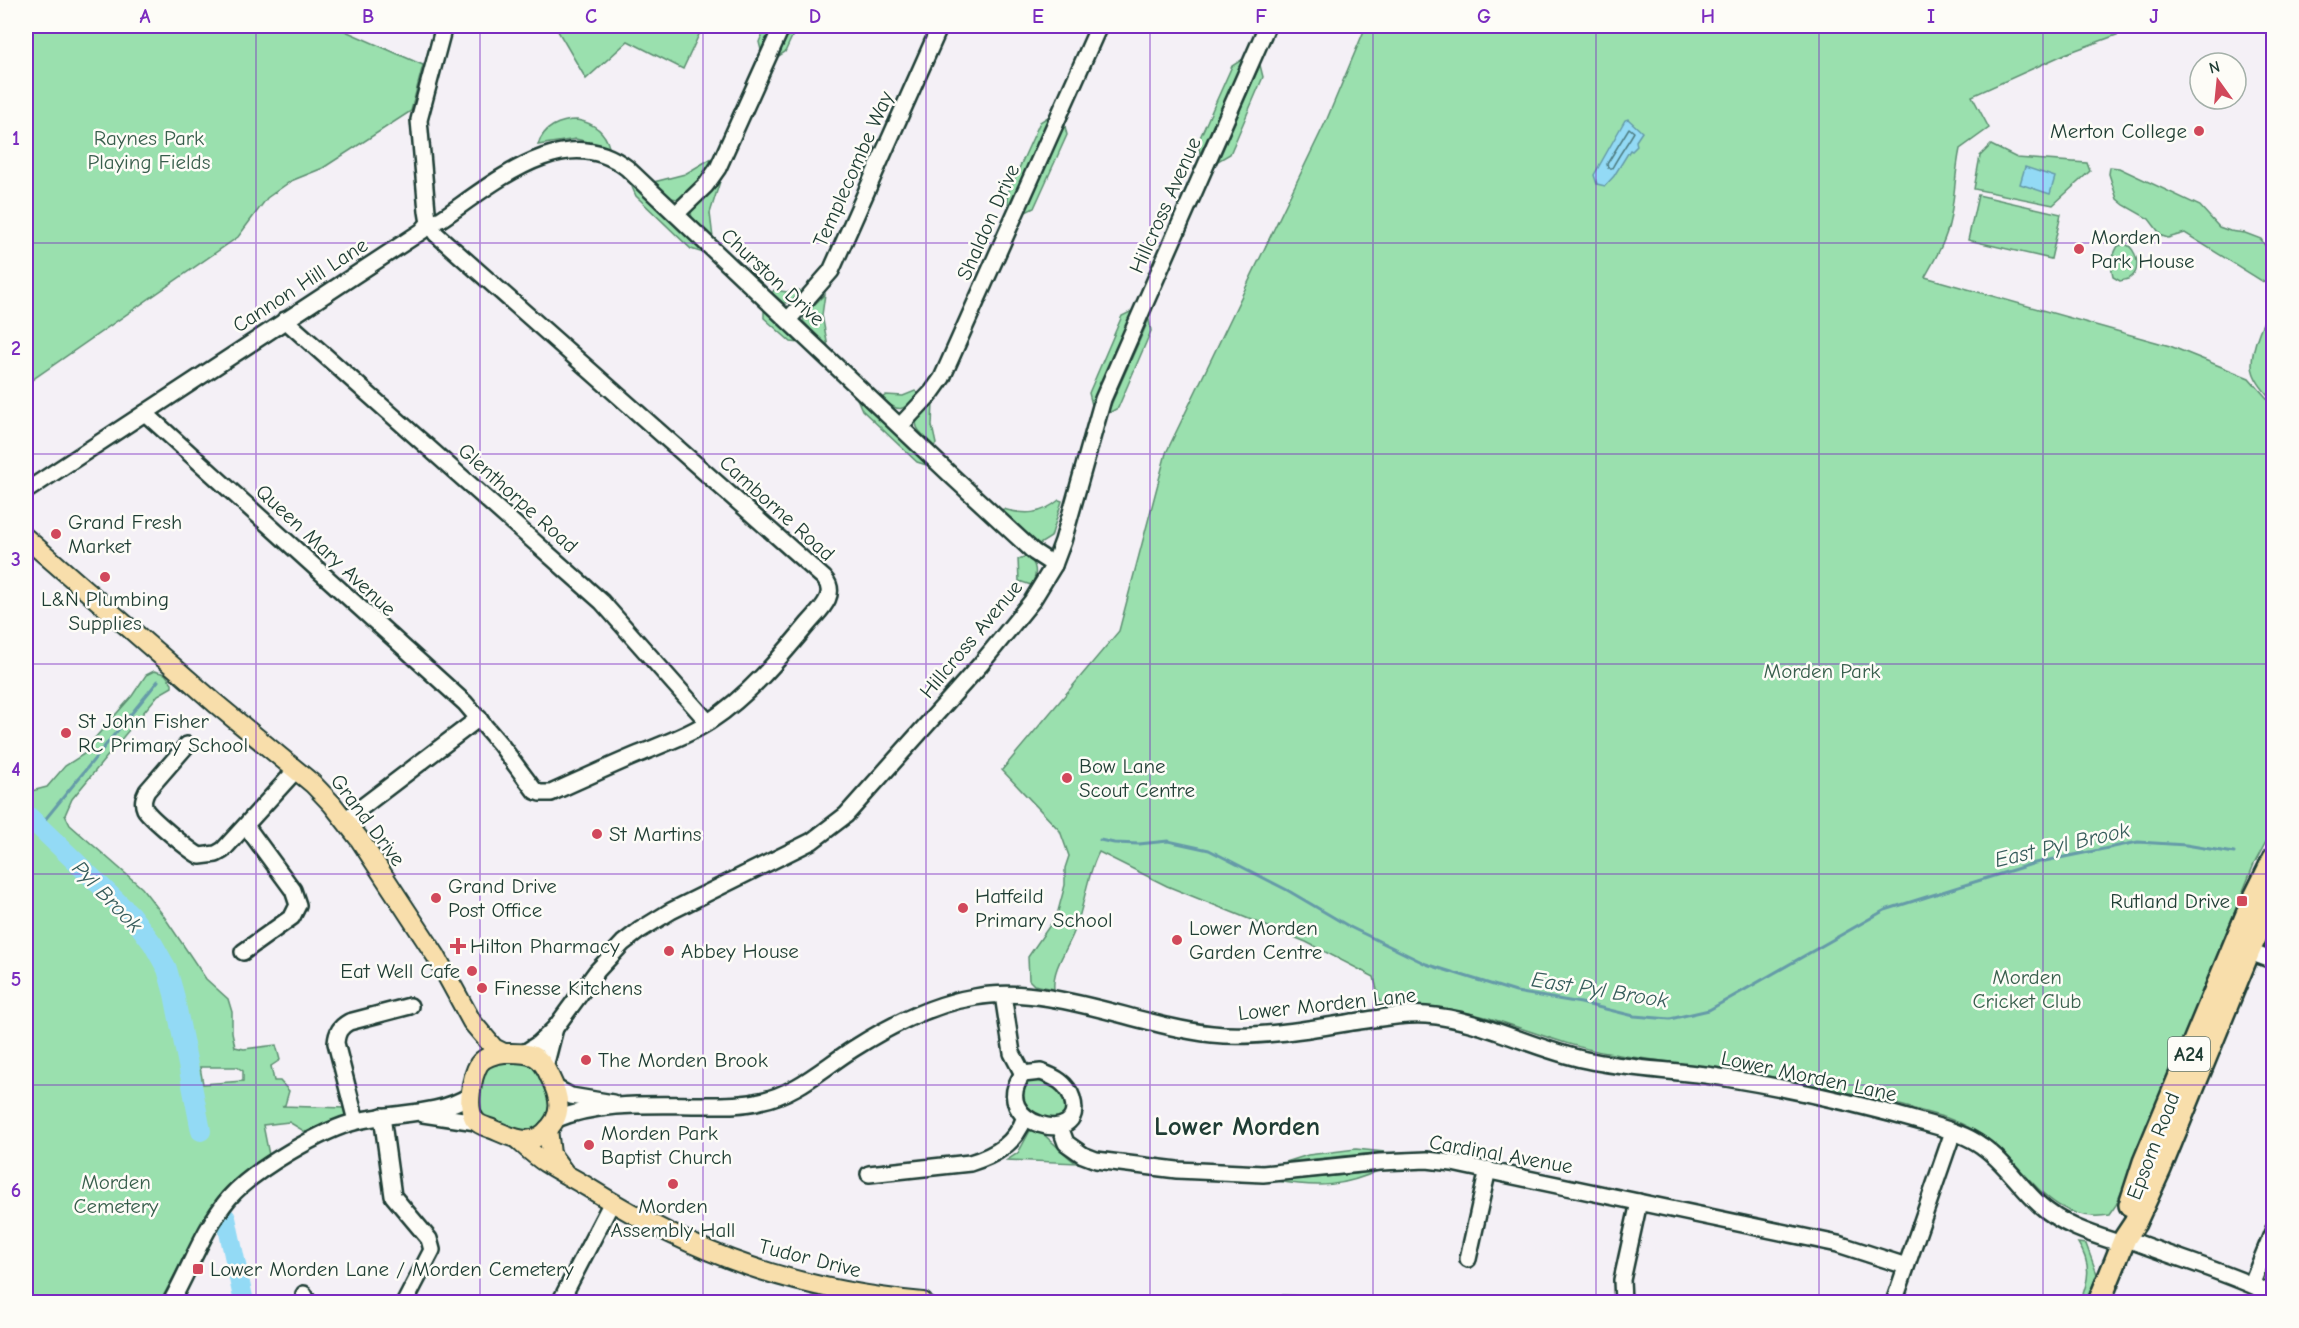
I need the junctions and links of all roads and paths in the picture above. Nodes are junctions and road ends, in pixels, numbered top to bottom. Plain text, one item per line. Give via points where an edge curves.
1 (444, 26) edge
2 (782, 26) edge
3 (940, 26) edge
4 (1099, 26) edge
5 (1267, 26) edge
6 (676, 214) junction
7 (429, 223) junction
8 (285, 320) junction
9 (788, 320) junction
10 (145, 413) junction
11 (900, 426) junction
12 (26, 491) edge
13 (26, 538) edge
14 (1054, 565) junction
15 (479, 718) junction
16 (708, 722) junction
17 (187, 745) dead end
18 (296, 770) junction
19 (551, 793) joint
20 (345, 820) junction
21 (246, 826) junction
22 (2274, 858) edge
23 (2274, 897) edge
24 (2241, 949) junction
25 (243, 952) dead end
26 (2274, 961) edge
27 (1003, 995) junction
28 (410, 1006) dead end
29 (472, 1022) junction
30 (555, 1028) junction
31 (504, 1053) junction
32 (524, 1053) junction
33 (479, 1064) junction
34 (545, 1067) junction
35 (1023, 1074) junction
36 (556, 1088) junction
37 (469, 1096) junction
38 (622, 1105) junction
39 (417, 1113) junction
40 (382, 1116) junction
41 (1025, 1117) junction
42 (356, 1121) junction
43 (476, 1122) junction
44 (551, 1124) junction
45 (1060, 1127) junction
46 (1953, 1132) junction
47 (518, 1140) junction
48 (1488, 1169) junction
49 (565, 1173) junction
50 (869, 1174) dead end
51 (612, 1202) junction
52 (1639, 1202) junction
53 (2274, 1229) edge
54 (2124, 1241) junction
55 (1468, 1259) dead end
56 (1906, 1266) junction
57 (2252, 1284) junction
58 (2269, 1297) edge
59 (171, 1302) edge
60 (405, 1302) edge
61 (560, 1302) edge
62 (923, 1302) edge
63 (1623, 1302) edge
64 (1894, 1302) edge
65 (2099, 1302) edge

1 - 7 street via 419,120
2 - 6 street via 718,168
3 - 9 street, Templecombe Way via 831,271
4 - 11 street, Shaldon Drive via 942,378
5 - 14 street, Hillcross Avenue via 1103,399
6 - 7 street, Churston Drive via 619,161 597,153 570,151 543,156 509,173
6 - 9 street, Churston Drive
7 - 8 street, Cannon Hill Lane
7 - 16 street, Camborne Road via 444,244 828,582 830,593 826,601 778,660
8 - 10 street, Cannon Hill Lane
8 - 16 street, Glenthorpe Road via 602,602
9 - 11 street, Churston Drive
10 - 12 street, Cannon Hill Lane
10 - 15 street, Queen Mary Avenue
11 - 14 street, Churston Drive via 1034,552
13 - 18 main road, Grand Drive
14 - 30 street, Hillcross Avenue via 1009,631 846,815 812,841 671,910 640,930 597,971
15 - 19 street, Queen Mary Avenue via 535,790
15 - 20 street
16 - 19 street, Camborne Road
17 - 21 street via 147,790 146,811 200,856 224,850
18 - 20 main road, Grand Drive
18 - 21 street
20 - 29 main road, Grand Drive via 446,972
21 - 25 street via 293,890 298,905 292,916
22 - 24 highway, Epsom Road / A24
23 - 24 highway, Epsom Road / A24
24 - 26 street
24 - 54 highway, Epsom Road / A24 via 2144,1162 2125,1220
27 - 35 street via 1012,1053
27 - 38 street, Lower Morden Lane via 960,1000 904,1022 851,1050 798,1087 773,1098 737,1104
27 - 46 street, Lower Morden Lane via 1053,1000 1221,1035 1318,1028 1400,1016 1440,1017 1585,1060 1772,1086
28 - 42 street via 349,1022 337,1034
29 - 31 main road, Grand Drive via 494,1048
29 - 33 main road, Grand Drive
30 - 32 street, Hillcross Avenue
30 - 34 street, Hillcross Avenue
31 - 32 main road
31 - 33 main road via 492,1055
32 - 34 main road
33 - 37 main road
34 - 36 main road
35 - 41 street via 1015,1083 1014,1094
35 - 45 street via 1041,1072 1068,1088 1073,1114
36 - 38 street, Lower Morden Lane via 572,1096
36 - 44 main road via 558,1110
37 - 39 street via 456,1104
37 - 43 main road
38 - 44 street, Lower Morden Lane via 580,1112
39 - 40 street
39 - 43 street
40 - 42 street
40 - 60 street via 393,1196 429,1239 432,1250
41 - 45 street
41 - 50 street via 1008,1145 985,1159
42 - 59 street via 296,1149 230,1198
43 - 47 main road
44 - 47 main road via 540,1136
44 - 49 main road, Tudor Drive via 551,1154
45 - 48 street, Cardinal Avenue via 1066,1143 1096,1160 1177,1170 1263,1174 1405,1160
46 - 54 street, Lower Morden Lane via 1983,1147 2052,1215 2087,1232
46 - 56 street
47 - 49 main road, Tudor Drive via 546,1164
48 - 52 street, Cardinal Avenue
48 - 55 street
49 - 51 main road, Tudor Drive
51 - 61 street
51 - 62 main road, Tudor Drive via 684,1241 765,1273 852,1293
52 - 56 street, Cardinal Avenue via 1838,1244
52 - 63 street via 1622,1280
53 - 57 street
54 - 57 street, Lower Morden Lane
54 - 65 highway, Epsom Road / A24
56 - 64 street
57 - 58 street, Lower Morden Lane

